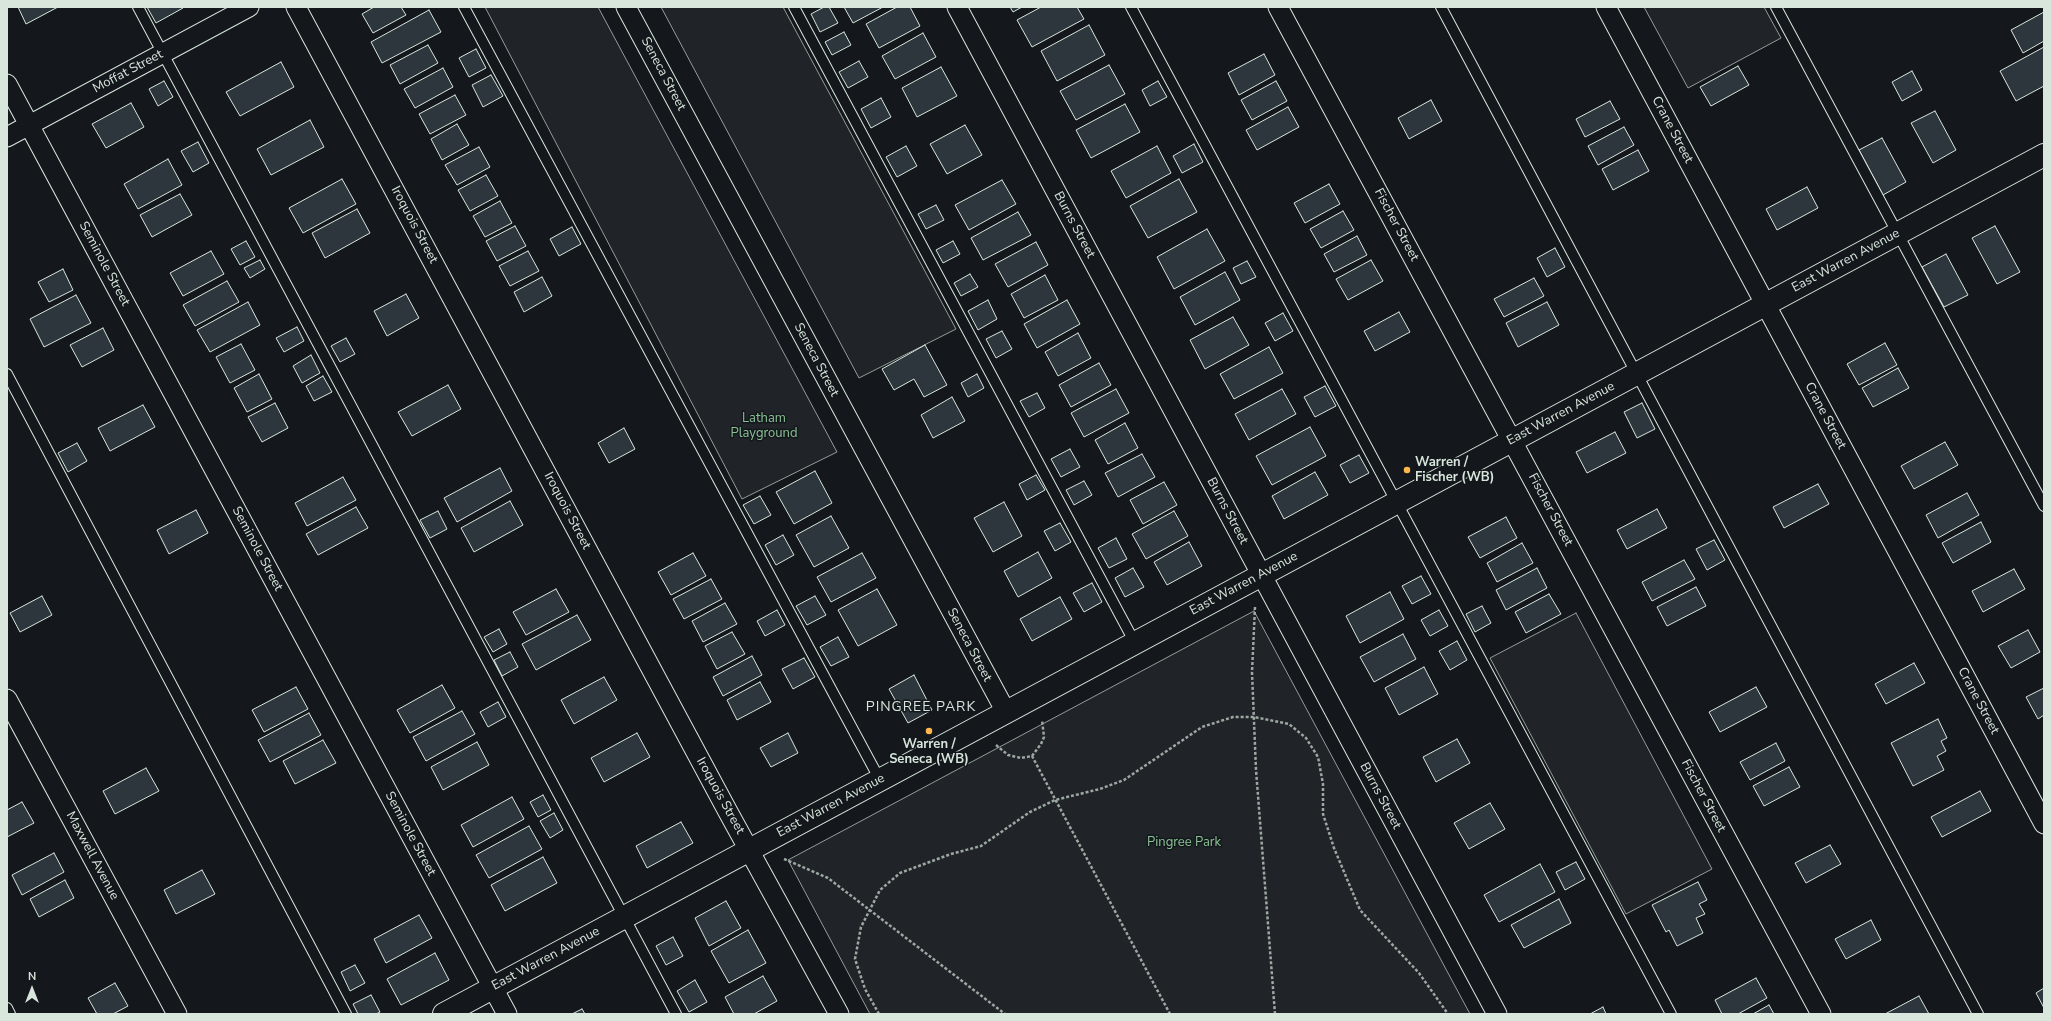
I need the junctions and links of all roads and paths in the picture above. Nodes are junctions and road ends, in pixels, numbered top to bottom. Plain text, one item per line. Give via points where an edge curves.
1 (138, 7) edge
2 (249, 7) edge
3 (296, 7) edge
4 (464, 7) edge
5 (626, 7) edge
6 (794, 7) edge
7 (957, 7) edge
8 (1131, 7) edge
9 (1278, 7) edge
10 (1441, 7) edge
11 (1606, 7) edge
12 (1776, 7) edge
13 (163, 53) junction
14 (7, 84) edge
15 (29, 125) junction
16 (7, 137) edge
17 (2044, 155) edge
18 (1896, 234) junction
19 (1765, 304) junction
20 (7, 374) edge
21 (1636, 374) junction
22 (1512, 441) junction
23 (1398, 502) junction
24 (2044, 506) edge
25 (1261, 575) junction
26 (1255, 607) dead end
27 (1135, 643) junction
28 (7, 699) edge
29 (1006, 712) junction
30 (1254, 717) junction
31 (1042, 720) dead end
32 (996, 745) dead end
33 (1032, 756) junction
34 (880, 780) junction
35 (1055, 800) junction
36 (2044, 824) edge
37 (750, 850) junction
38 (784, 859) dead end
39 (870, 909) junction
40 (624, 917) junction
41 (493, 988) junction
42 (7, 1008) edge
43 (10, 1014) edge
44 (177, 1014) edge
45 (346, 1014) edge
46 (444, 1014) edge
47 (507, 1014) edge
48 (676, 1014) edge
49 (839, 1014) edge
50 (879, 1014) edge
51 (1005, 1014) edge
52 (1170, 1014) edge
53 (1276, 1014) edge
54 (1448, 1014) edge
55 (1498, 1014) edge
56 (1670, 1014) edge
57 (1820, 1014) edge
58 (1978, 1014) edge

1 - 13 lane
2 - 13 street, Moffat Street
3 - 37 street, Iroquois Street
4 - 34 lane
5 - 29 street, Seneca Street
6 - 27 lane
7 - 25 street, Burns Street
8 - 23 lane
9 - 22 street, Fischer Street
10 - 21 lane
11 - 19 street, Crane Street
12 - 18 lane
13 - 15 street, Moffat Street
13 - 40 lane
14 - 15 street, Seminole Street
15 - 16 street, Moffat Street
15 - 41 street, Seminole Street
17 - 18 main road, East Warren Avenue
18 - 19 main road, East Warren Avenue
18 - 24 lane
19 - 21 main road, East Warren Avenue
19 - 36 street, Crane Street
20 - 45 lane
21 - 22 main road, East Warren Avenue
21 - 58 lane
22 - 23 main road, East Warren Avenue
22 - 57 street, Fischer Street
23 - 25 main road, East Warren Avenue
23 - 56 lane
25 - 27 main road, East Warren Avenue
25 - 55 street, Burns Street
26 - 30 path via 1252,672
27 - 29 main road, East Warren Avenue
28 - 44 street, Maxwell Avenue
29 - 34 main road, East Warren Avenue
30 - 35 path via 1233,717 1202,727 1124,780
30 - 53 path via 1260,833
30 - 54 path via 1289,724 1306,738 1318,756 1323,784 1324,814 1360,910 1419,973
31 - 33 path via 1044,737
32 - 33 path via 1008,756
33 - 35 path
34 - 37 main road, East Warren Avenue
35 - 39 path via 1030,812 981,846 900,873 880,890
35 - 52 path
37 - 40 main road, East Warren Avenue
37 - 49 street, Iroquois Street
38 - 39 path via 828,878
39 - 50 path via 861,927 855,959 865,989
39 - 51 path
40 - 41 main road, East Warren Avenue
40 - 48 lane
41 - 46 main road, East Warren Avenue
41 - 47 street, Seminole Street
42 - 43 lane

